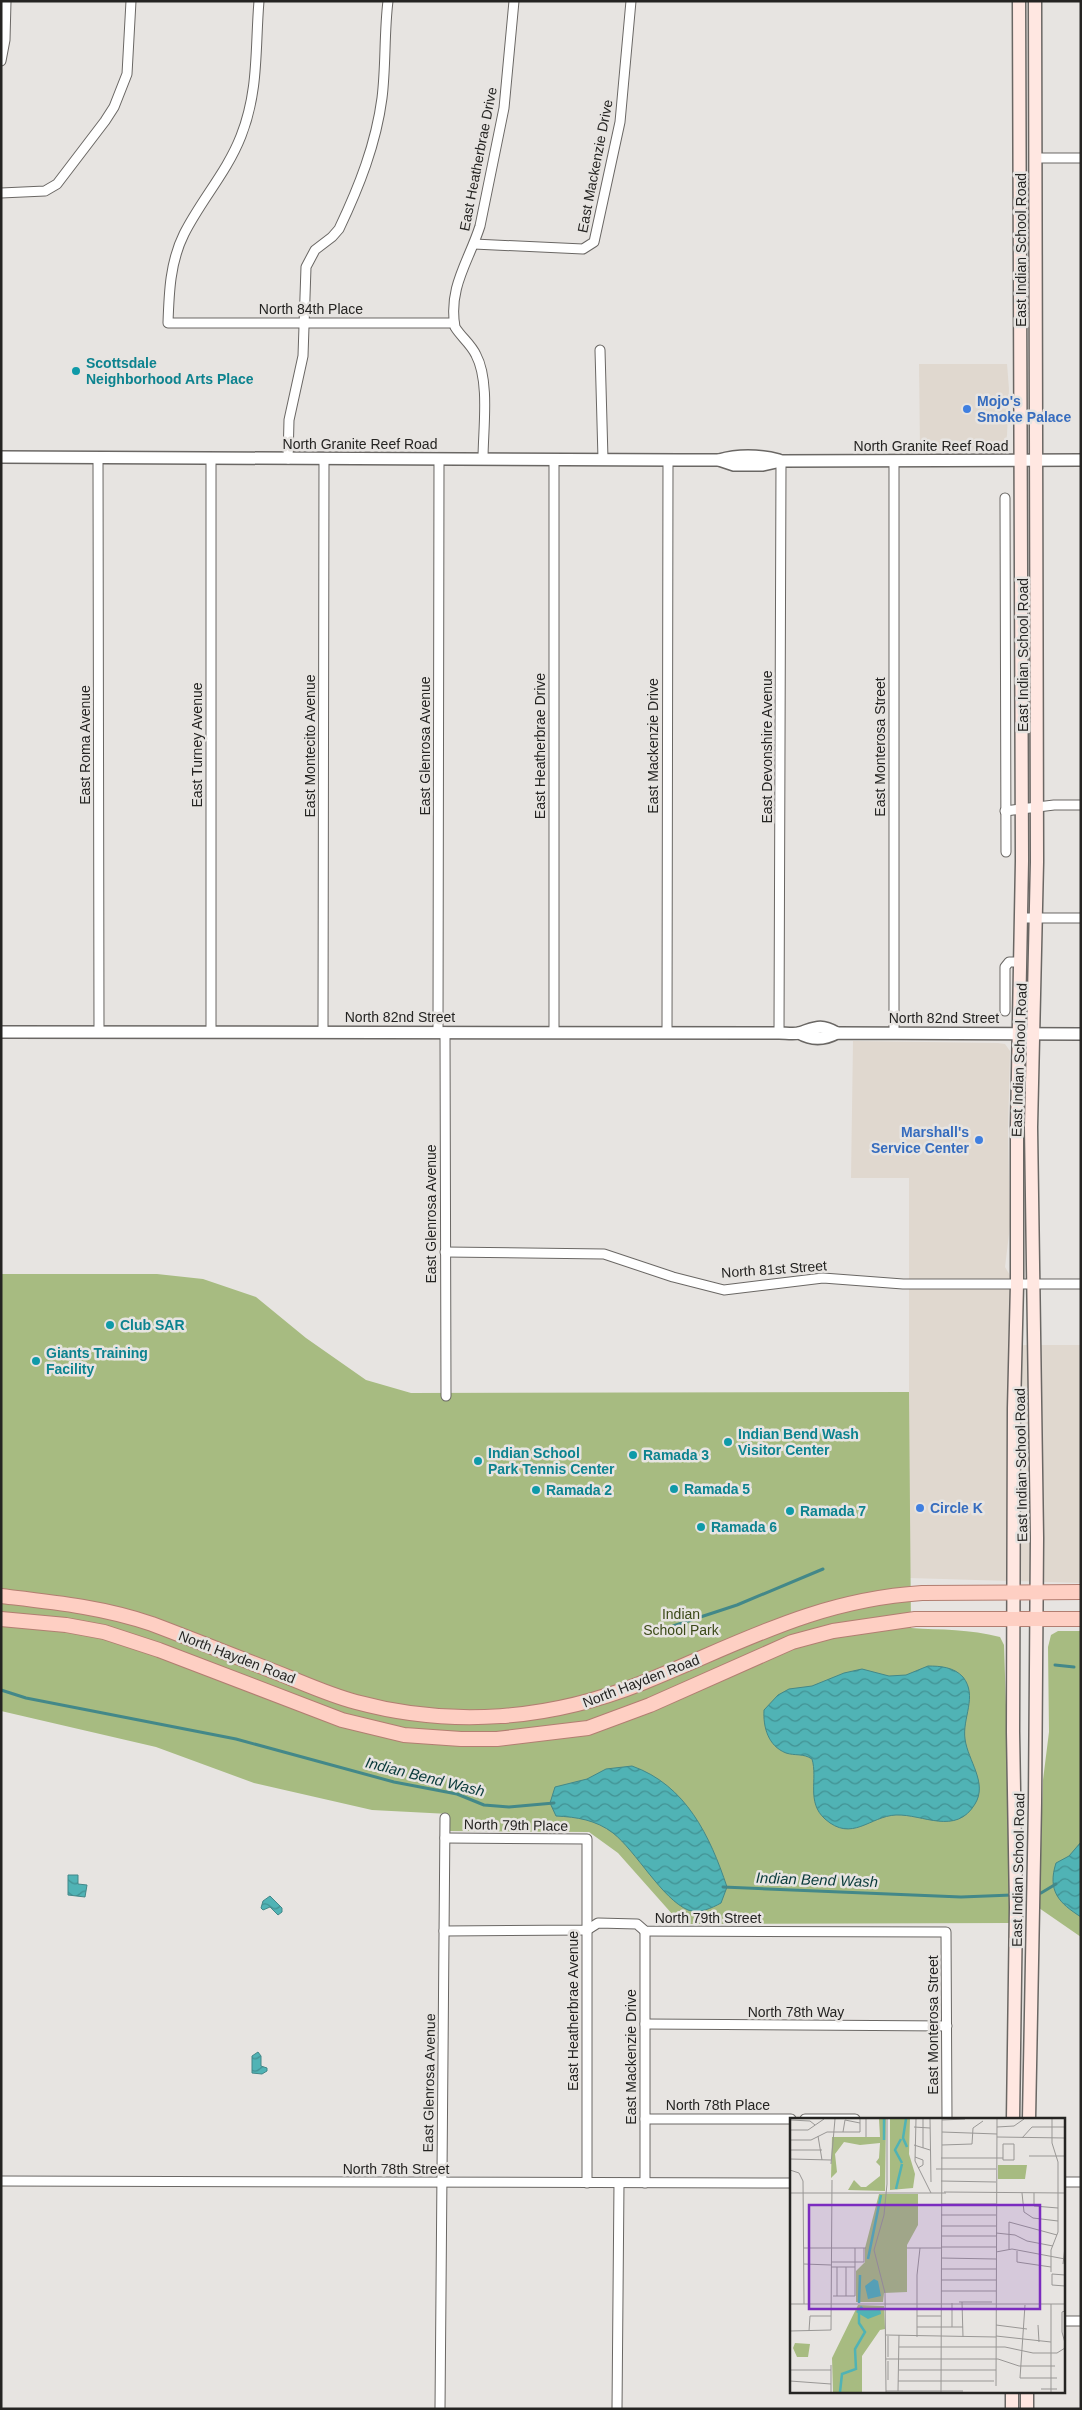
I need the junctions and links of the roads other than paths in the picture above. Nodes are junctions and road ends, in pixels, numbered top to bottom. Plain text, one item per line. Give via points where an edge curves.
1 (6, 1) edge
2 (131, 1) edge
3 (259, 1) edge
4 (388, 1) edge
5 (514, 1) edge
6 (631, 1) edge
7 (1019, 1) edge
8 (1035, 1) edge
9 (2, 61) edge
10 (1035, 158) junction
11 (1081, 158) edge
12 (1, 193) edge
13 (474, 244) junction
14 (304, 323) junction
15 (454, 323) junction
16 (600, 350) dead end
17 (1, 457) edge
18 (98, 458) junction
19 (211, 459) junction
20 (288, 459) junction
21 (324, 459) junction
22 (439, 459) junction
23 (483, 459) junction
24 (554, 459) junction
25 (603, 460) junction
26 (668, 460) junction
27 (1021, 460) junction
28 (1036, 460) junction
29 (1081, 460) edge
30 (781, 461) junction
31 (894, 461) junction
32 (1005, 498) dead end
33 (1005, 512) junction
34 (1021, 512) junction
35 (1081, 805) edge
36 (1037, 807) junction
37 (1022, 809) junction
38 (1005, 811) junction
39 (1006, 852) dead end
40 (1022, 918) junction
41 (1037, 918) junction
42 (1081, 918) edge
43 (1021, 962) junction
44 (1005, 1011) dead end
45 (1, 1032) edge
46 (99, 1032) junction
47 (210, 1032) junction
48 (323, 1032) junction
49 (442, 1032) junction
50 (554, 1032) junction
51 (667, 1033) junction
52 (779, 1033) junction
53 (894, 1033) junction
54 (1020, 1034) junction
55 (1035, 1034) junction
56 (1081, 1034) edge
57 (444, 1252) junction
58 (1017, 1284) junction
59 (1032, 1284) junction
60 (1081, 1284) edge
61 (446, 1396) dead end
62 (1036, 1592) junction
63 (1081, 1592) edge
64 (1014, 1593) junction
65 (1, 1596) edge
66 (1, 1619) edge
67 (1036, 1619) junction
68 (1081, 1619) edge
69 (1013, 1620) junction
70 (445, 1818) dead end
71 (445, 1838) junction
72 (587, 1839) joint
73 (587, 1930) junction
74 (444, 1931) junction
75 (645, 1931) junction
76 (946, 1932) joint
77 (645, 2024) junction
78 (947, 2026) junction
79 (947, 2118) edge
80 (1013, 2118) edge
81 (1029, 2118) edge
82 (645, 2119) junction
83 (790, 2119) edge
84 (1, 2181) edge
85 (586, 2182) junction
86 (1064, 2182) edge
87 (1081, 2182) edge
88 (442, 2183) junction
89 (619, 2183) junction
90 (644, 2183) junction
91 (790, 2183) edge
92 (1064, 2320) edge
93 (1081, 2320) edge
94 (1012, 2392) edge
95 (1027, 2392) edge
96 (440, 2409) edge
97 (617, 2409) edge
98 (1012, 2409) edge
99 (1027, 2409) edge

1 - 9 street
2 - 12 street via 130,59 123,88 106,122 57,184 45,191
3 - 14 street, North 84th Place via 256,77 248,113 229,162 180,243 169,291 168,323
4 - 14 street via 382,99 374,137 364,171 339,229 308,260 304,277
5 - 13 street, East Heatherbrae Drive via 504,108
6 - 13 street, East Mackenzie Drive via 620,122 596,236 591,246 583,249
7 - 27 main road, East Indian School Road
8 - 10 main road, East Indian School Road
10 - 11 street
10 - 28 main road, East Indian School Road
13 - 15 street, East Heatherbrae Drive via 459,275
14 - 15 street, North 84th Place
14 - 20 street via 303,356 289,420
15 - 23 street via 481,365
16 - 25 street
17 - 18 street, North Granite Reef Road
18 - 19 street, North Granite Reef Road
18 - 46 street, East Roma Avenue
19 - 20 street, North Granite Reef Road
19 - 47 street, East Turney Avenue
20 - 21 street, North Granite Reef Road
21 - 22 street, North Granite Reef Road
21 - 48 street, East Montecito Avenue
22 - 23 street, North Granite Reef Road
22 - 49 street, East Glenrosa Avenue
23 - 24 street, North Granite Reef Road
24 - 25 street, North Granite Reef Road
24 - 50 street, East Heatherbrae Drive
25 - 26 street, North Granite Reef Road
26 - 30 street, North Granite Reef Road via 720,460 734,465
26 - 51 street, East Mackenzie Drive
27 - 28 street, North Granite Reef Road
27 - 31 street, North Granite Reef Road
27 - 34 main road, East Indian School Road
28 - 29 street, North Granite Reef Road
28 - 36 main road, East Indian School Road
30 - 31 street, North Granite Reef Road
30 - 52 street, East Devonshire Avenue
31 - 53 street, East Monterosa Street
32 - 33 street, East Indian School Road
33 - 34 street
33 - 38 street, East Indian School Road
34 - 37 main road, East Indian School Road
35 - 36 street
36 - 37 street
36 - 41 main road, East Indian School Road
37 - 38 street
37 - 40 main road, East Indian School Road
38 - 39 street, East Indian School Road
40 - 41 street
40 - 43 main road, East Indian School Road
41 - 42 street
41 - 55 main road, East Indian School Road
43 - 44 street, East Indian School Road via 1009,962 1005,967
43 - 54 main road, East Indian School Road
45 - 46 street, North 82nd Street
46 - 47 street, North 82nd Street
47 - 48 street, North 82nd Street
48 - 49 street, North 82nd Street
49 - 50 street, North 82nd Street
49 - 57 street, East Glenrosa Avenue
50 - 51 street, North 82nd Street
51 - 52 street, North 82nd Street
52 - 53 street, North 82nd Street via 799,1033 808,1038 828,1038 837,1033
53 - 54 street, North 82nd Street
54 - 55 street, North 82nd Street
54 - 58 main road, East Indian School Road
55 - 56 street, North 82nd Street
55 - 59 main road, East Indian School Road via 1031,1127
57 - 58 street, North 81st Street via 604,1254 724,1290 823,1278 903,1284
57 - 61 street, East Glenrosa Avenue
58 - 59 street, North 81st Street
58 - 64 main road, East Indian School Road
59 - 60 street, North 81st Street
59 - 62 main road, East Indian School Road
62 - 63 main road, North Hayden Road
62 - 64 main road, North Hayden Road
62 - 67 main road, East Indian School Road
64 - 65 main road, North Hayden Road via 896,1595 832,1607 778,1624 644,1683 591,1702 542,1713 466,1718 412,1714 354,1702 120,1614
64 - 69 main road, East Indian School Road
66 - 69 main road, North Hayden Road via 104,1632 342,1720 404,1735 461,1739 497,1739 588,1728 650,1705 792,1642 833,1631 915,1619
67 - 68 main road, North Hayden Road
67 - 69 main road, North Hayden Road
67 - 81 main road, East Indian School Road
69 - 80 main road, East Indian School Road via 1016,1863
70 - 71 street, East Glenrosa Avenue
71 - 72 street, North 79th Place
71 - 74 street, East Glenrosa Avenue
72 - 73 street, East Heatherbrae Avenue
73 - 74 street, North 79th Street
73 - 75 street, North 79th Street via 598,1923 637,1924
73 - 85 street, East Heatherbrae Avenue
74 - 88 street, East Glenrosa Avenue
75 - 76 street, North 79th Street
75 - 77 street, East Mackenzie Drive
76 - 78 street, East Monterosa Street
77 - 78 street, North 78th Way
77 - 82 street, East Mackenzie Drive
78 - 79 street, East Monterosa Street
82 - 83 street, North 78th Place
82 - 90 street, East Mackenzie Drive
84 - 88 street, North 78th Street
85 - 88 street, North 78th Street
85 - 89 street, North 78th Street
86 - 87 street
88 - 96 street, East Glenrosa Avenue
89 - 90 street, North 78th Street
89 - 97 street
90 - 91 street, North 78th Street
92 - 93 street
94 - 98 main road
95 - 99 main road

